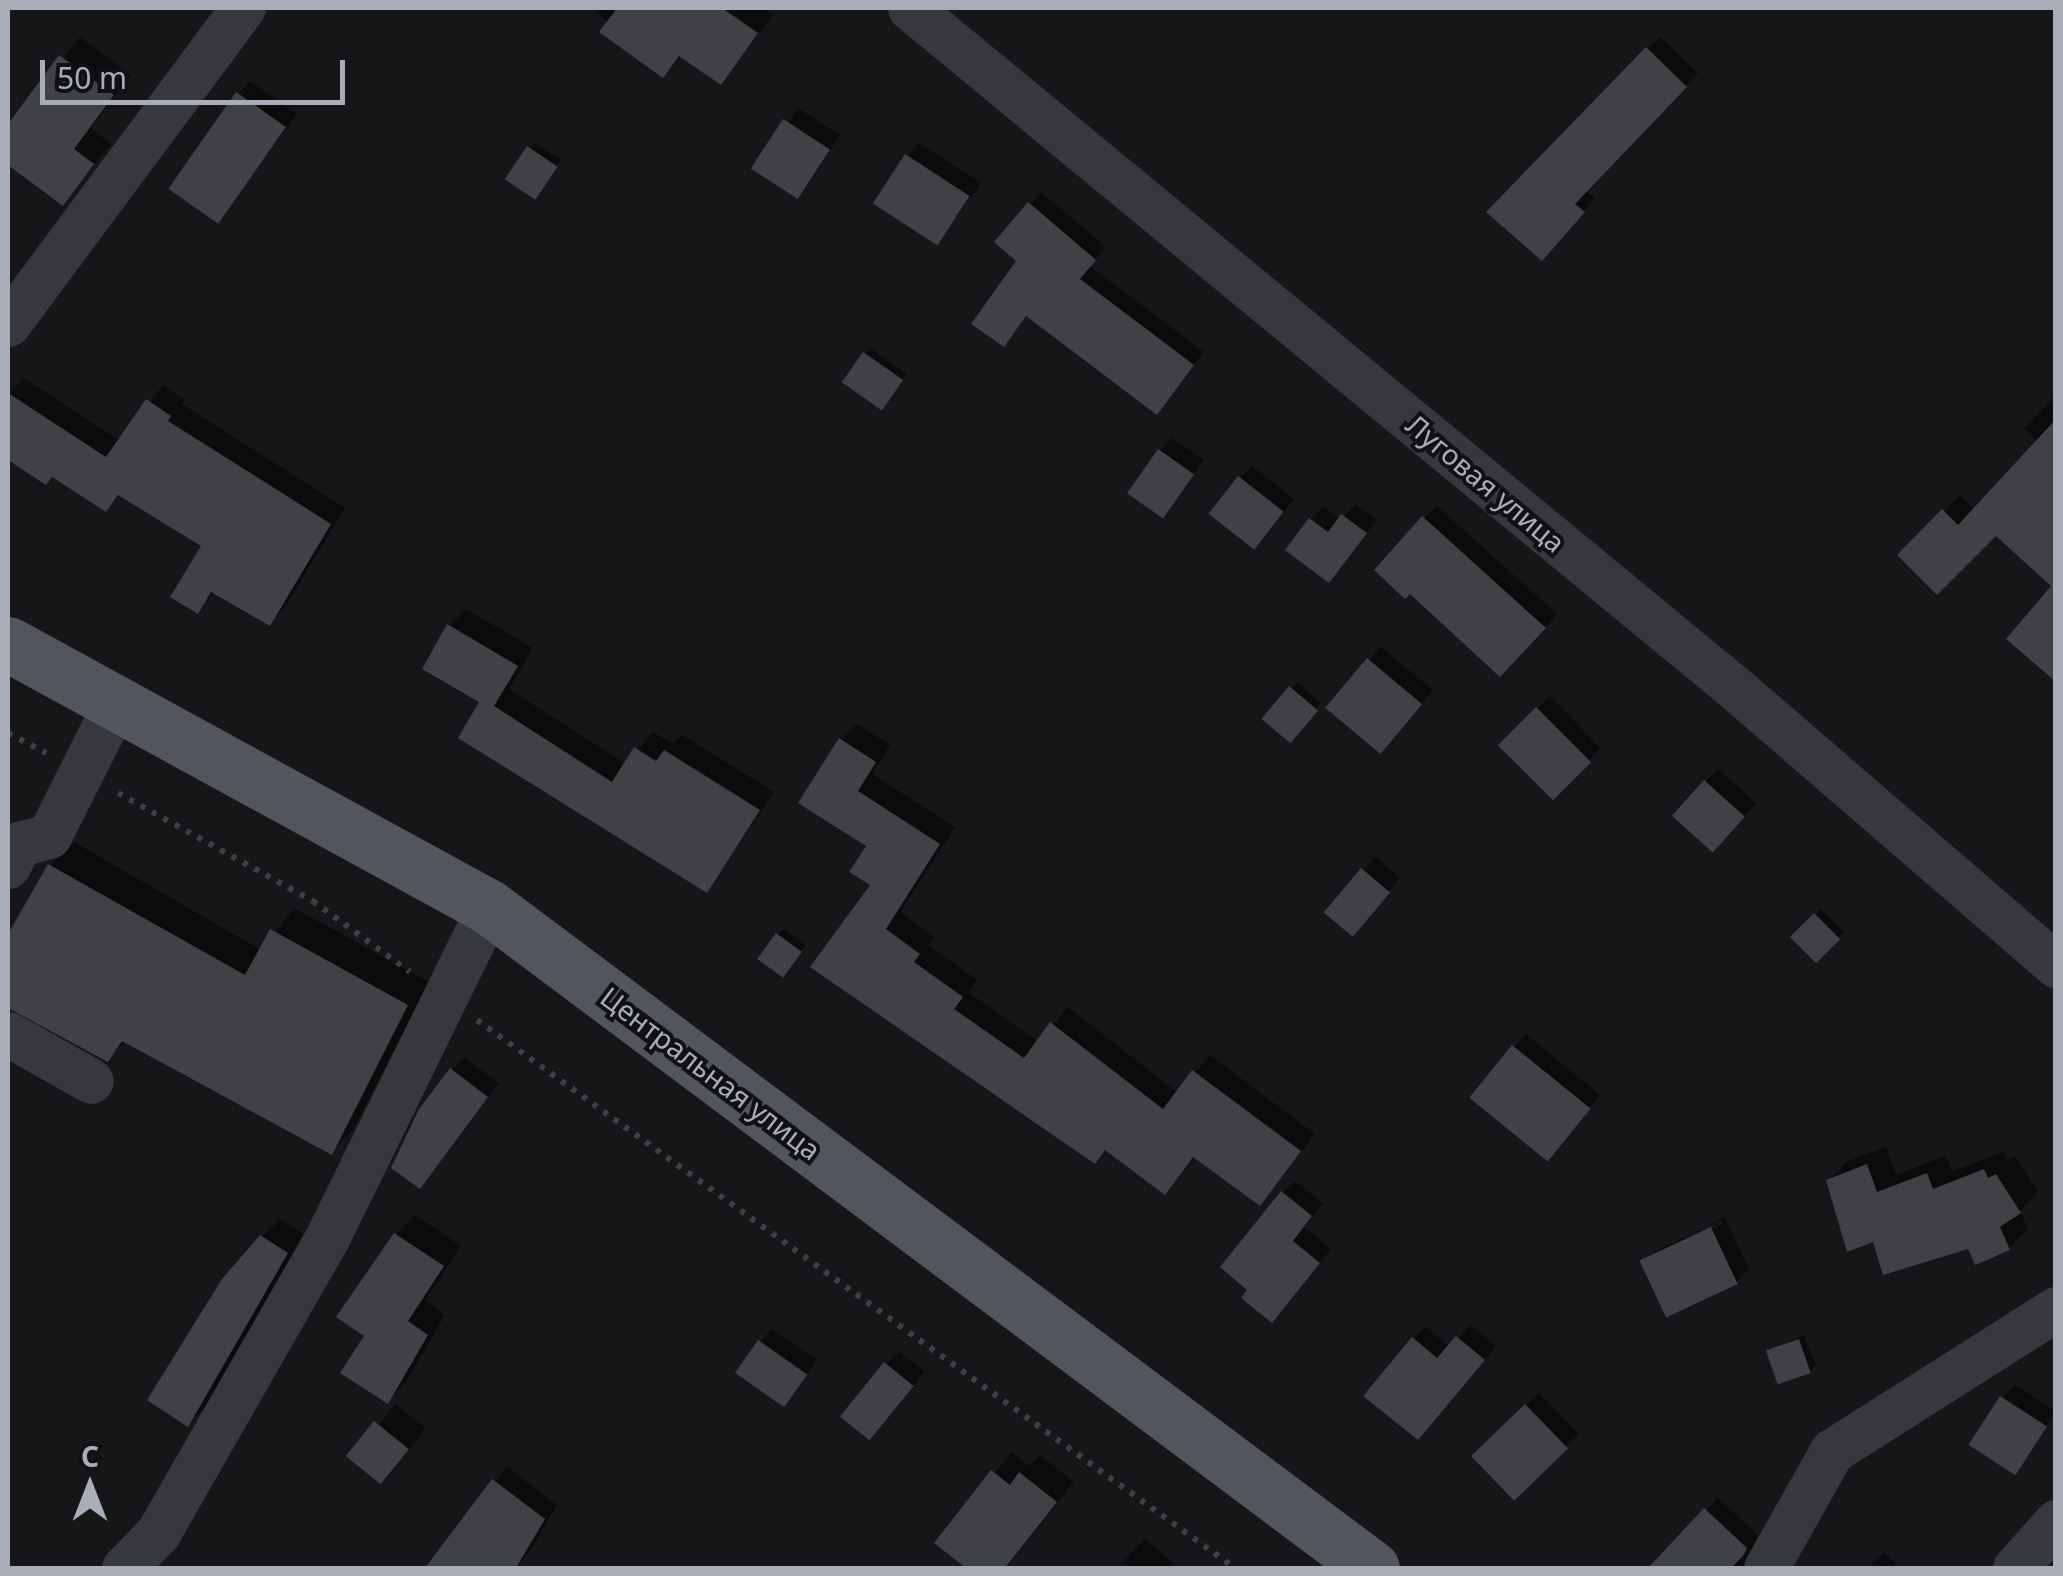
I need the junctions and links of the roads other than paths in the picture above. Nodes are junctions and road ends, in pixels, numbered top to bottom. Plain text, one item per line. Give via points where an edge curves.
1 (242, 8) edge
2 (910, 8) edge
3 (8, 324) edge
4 (8, 644) edge
5 (116, 703) junction
6 (8, 866) edge
7 (488, 907) junction
8 (2056, 965) edge
9 (8, 1034) edge
10 (91, 1081) dead end
11 (2056, 1309) edge
12 (2056, 1522) edge
13 (124, 1568) edge
14 (1372, 1568) edge
15 (1766, 1568) edge
16 (2015, 1568) edge

1 - 3 street
2 - 8 street, Луговая улица via 1736,689
4 - 5 main road, Центральная улица
5 - 6 street via 49,836 18,844
5 - 7 main road, Центральная улица
7 - 13 street via 328,1236 158,1534
7 - 14 main road, Центральная улица
9 - 10 street
11 - 15 street via 1832,1451
12 - 16 street

